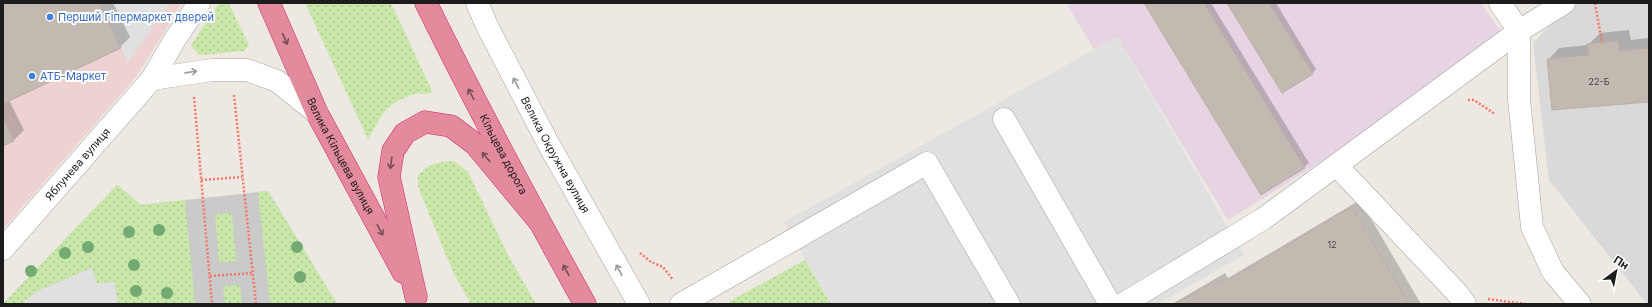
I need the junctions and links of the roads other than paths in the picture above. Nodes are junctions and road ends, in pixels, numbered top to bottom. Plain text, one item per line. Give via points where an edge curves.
1 (199, 3) edge
2 (269, 3) edge
3 (426, 3) edge
4 (476, 3) edge
5 (1500, 3) edge
6 (1564, 3) edge
7 (1520, 31) junction
8 (152, 79) junction
9 (317, 113) junction
10 (1004, 119) dead end
11 (1337, 166) junction
12 (538, 220) junction
13 (3, 248) edge
14 (1461, 299) edge
15 (418, 301) edge
16 (585, 304) edge
17 (638, 304) edge
18 (681, 304) edge
19 (1008, 304) edge
20 (1110, 304) edge
21 (1123, 304) edge
22 (1580, 304) edge

1 - 8 street, Яблунева вулиця
2 -> 9 highway, Велика Кільцева вулиця
12 -> 3 highway, Кільцева дорога
17 -> 4 street, Велика Окружна вулиця via 549,145
5 - 7 street
6 - 7 street
7 - 11 street
7 - 22 street via 1519,100 1532,227 1553,272
8 -> 9 street via 206,70 247,70 277,81
8 - 13 street, Яблунева вулиця
9 -> 15 highway, Велика Кільцева вулиця
10 - 20 street
11 - 14 street
11 - 21 street via 1264,219
12 -> 15 highway via 475,144 451,126 425,122 405,133 393,151 390,177
16 -> 12 highway, Кільцева дорога
18 - 19 street via 927,163

